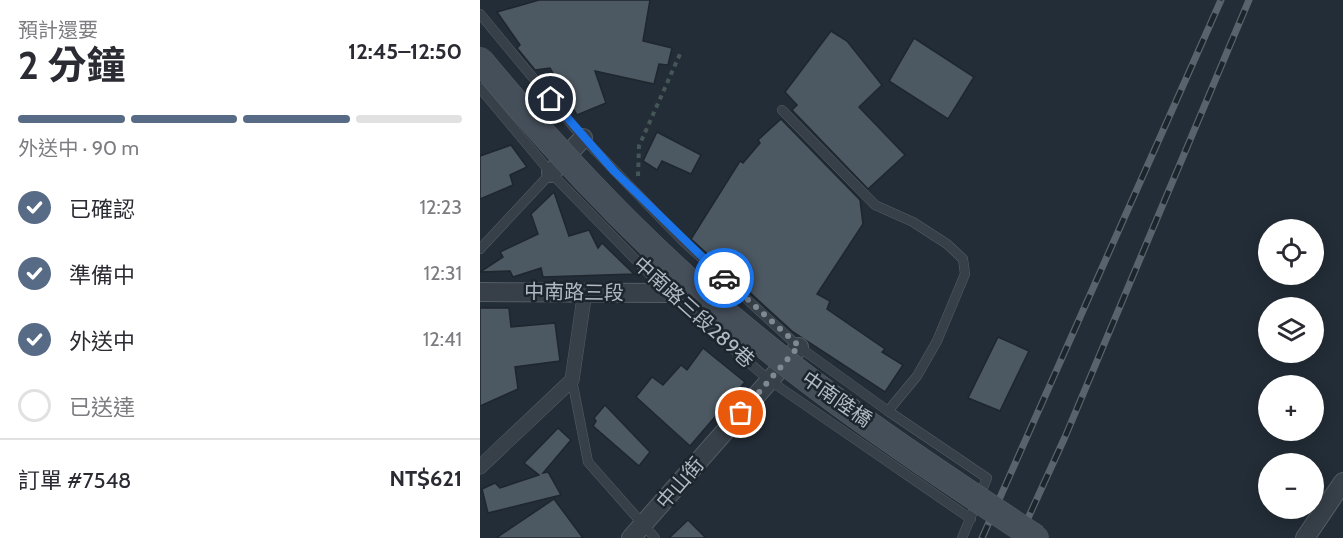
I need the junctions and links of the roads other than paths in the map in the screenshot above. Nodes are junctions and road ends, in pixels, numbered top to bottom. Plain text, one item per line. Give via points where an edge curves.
1 (480, 14) edge
2 (480, 60) edge
3 (480, 88) edge
4 (782, 110) dead end
5 (583, 138) junction
6 (551, 173) junction
7 (480, 249) edge
8 (585, 291) junction
9 (480, 292) edge
10 (668, 294) junction
11 (799, 346) junction
12 (572, 380) junction
13 (769, 380) junction
14 (888, 411) junction
15 (480, 467) edge
16 (1343, 482) edge
17 (971, 519) junction
18 (643, 524) junction
19 (631, 538) edge
20 (655, 538) edge
21 (962, 538) edge
22 (1036, 538) edge
23 (1305, 538) edge

1 - 5 lane
2 - 22 main road, 中南陸橋, bridge via 565,159 668,262 746,331 801,374
3 - 6 lane, 中南路三段289巷
4 - 14 lane via 875,205 913,222 963,259 965,274 938,341 918,376
5 - 6 street
5 - 11 lane via 683,241
6 - 7 lane
6 - 10 lane, 中南路三段289巷
8 - 9 street, 中南路三段
8 - 10 street, 中南路三段
8 - 12 street
10 - 13 lane, 中南路三段289巷
11 - 13 street, 中山街
11 - 14 lane
12 - 15 street
12 - 18 lane via 588,462
13 - 17 lane, 中南路三段289巷
13 - 18 street, 中山街
14 - 17 lane via 987,478
16 - 23 street
17 - 21 lane
18 - 19 street, 中山街
18 - 20 lane

